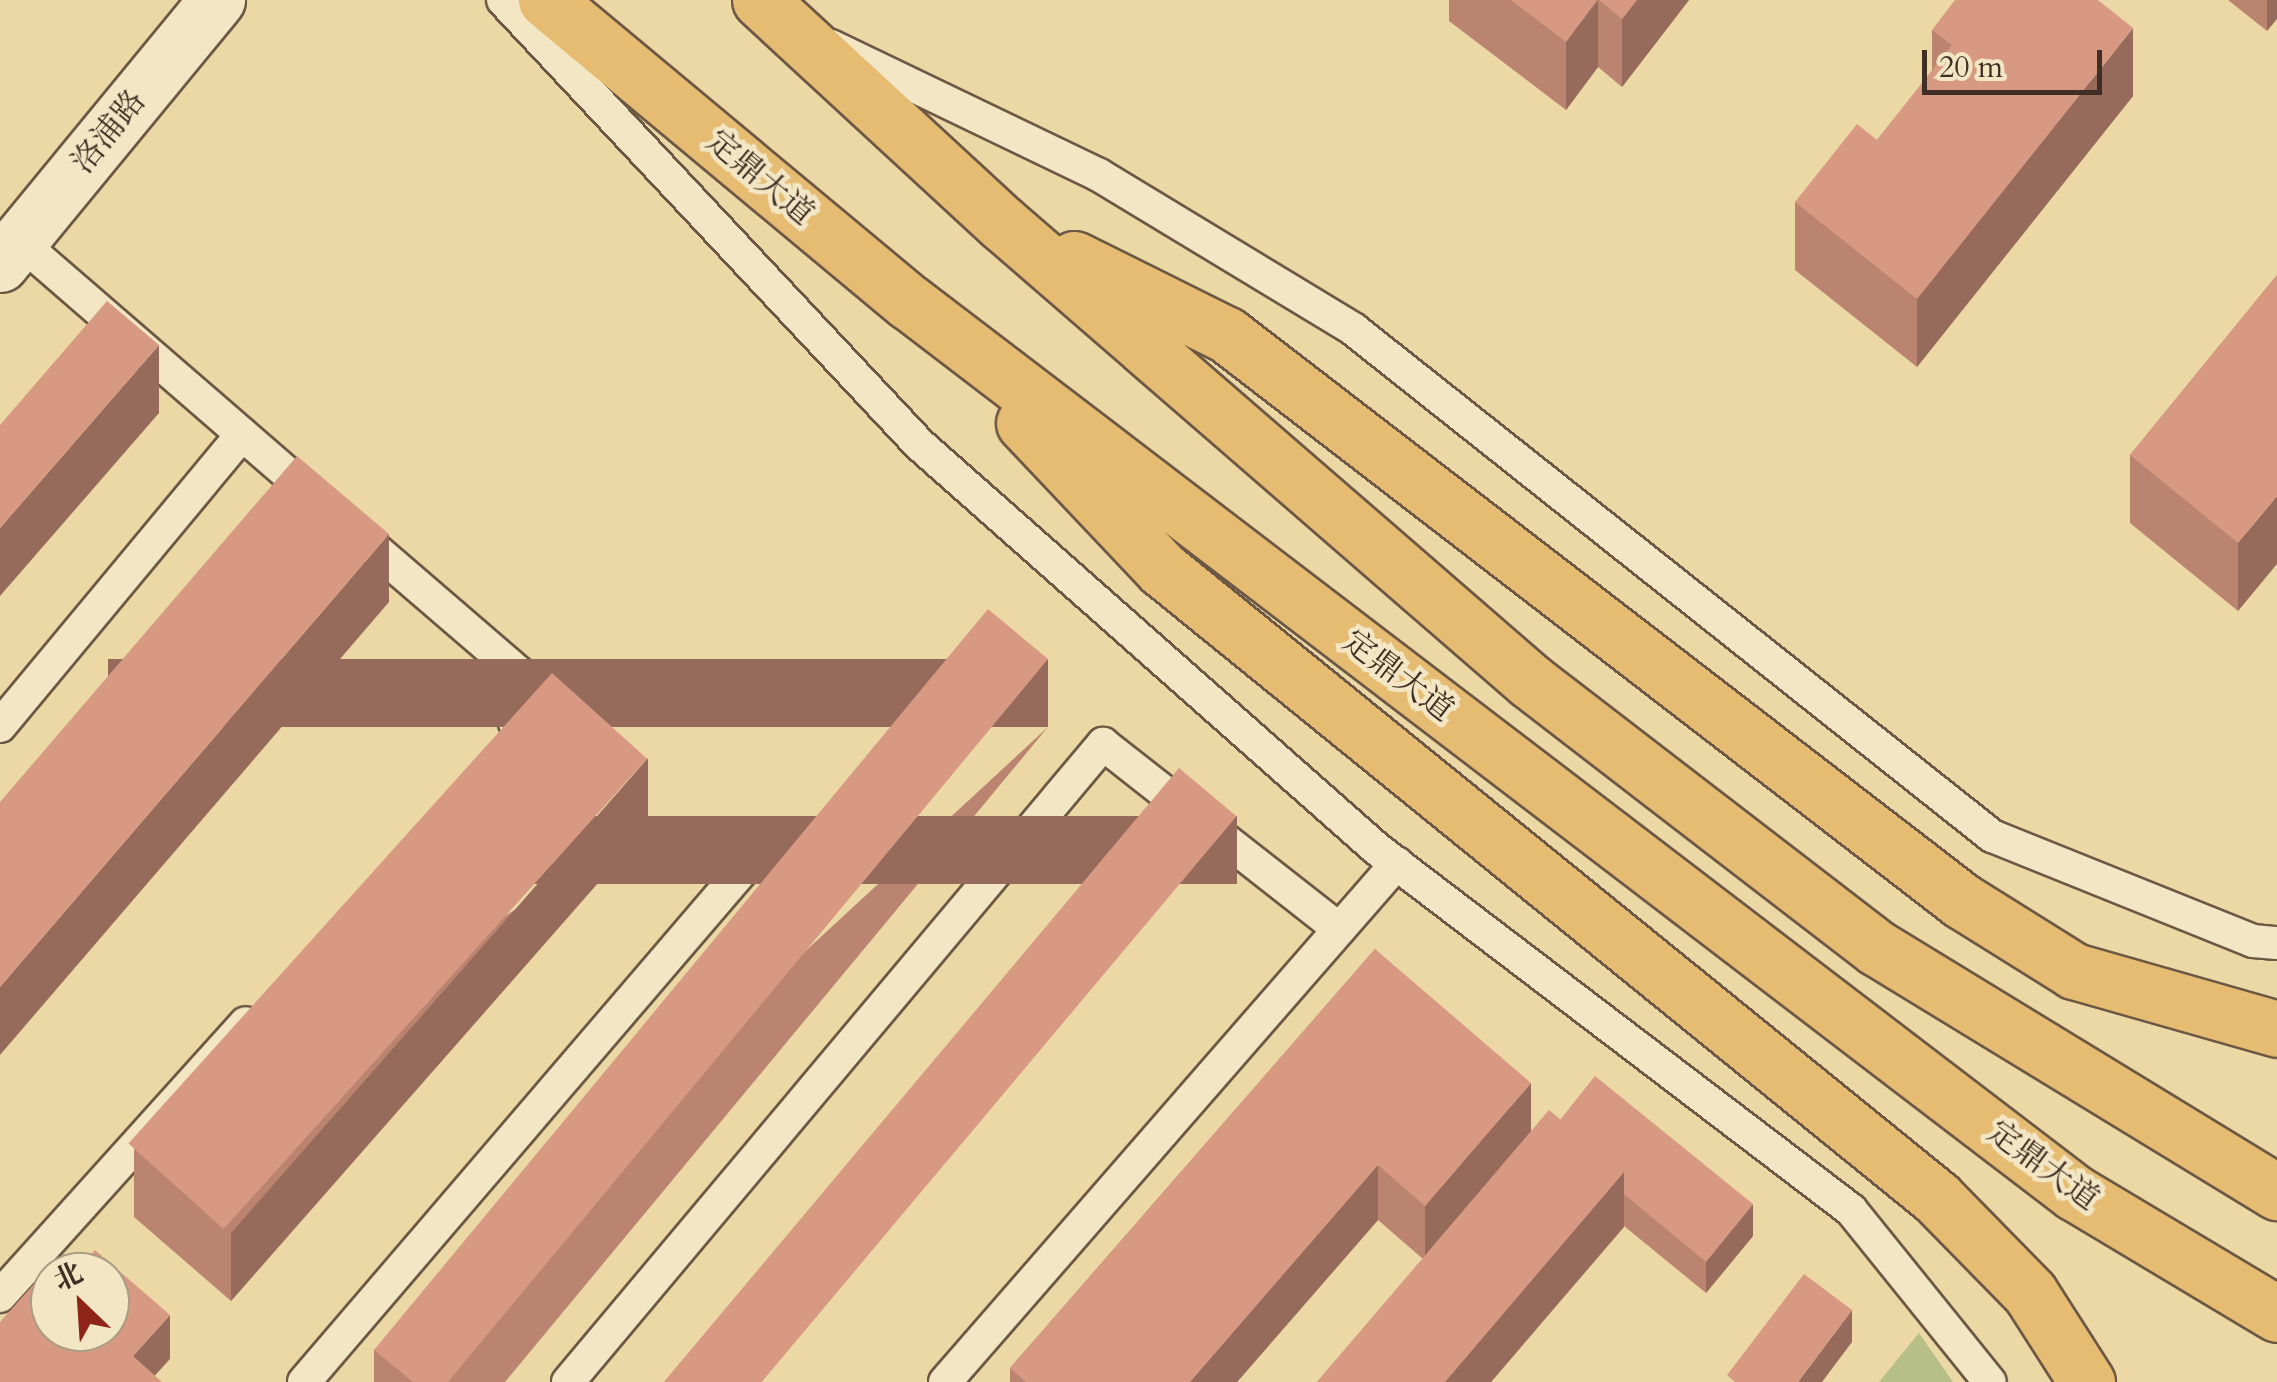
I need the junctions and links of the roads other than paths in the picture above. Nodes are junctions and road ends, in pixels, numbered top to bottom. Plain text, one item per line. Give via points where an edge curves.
1 (218, 0) edge
2 (503, 0) edge
3 (546, 0) edge
4 (770, 11) edge
5 (1002, 224) junction
6 (10, 252) edge
7 (909, 302) junction
8 (242, 434) junction
9 (0, 726) edge
10 (489, 752) edge
11 (762, 846) dead end
12 (1396, 863) junction
13 (1339, 929) junction
14 (2277, 942) edge
15 (264, 1002) edge
16 (2277, 1029) edge
17 (2277, 1192) edge
18 (0, 1296) edge
19 (2277, 1314) edge
20 (304, 1382) edge
21 (568, 1382) edge
22 (945, 1382) edge
23 (1990, 1382) edge
24 (2087, 1382) edge

1 - 6 street, 洛浦路
2 - 12 lane via 919,444
3 - 7 main road, 定鼎大道
4 - 5 main road
4 - 14 lane via 1098,175 1353,329 1992,836 2253,941
5 - 16 main road via 1227,335 1962,901 2074,971
5 - 17 main road via 1530,681 1877,948
6 - 8 lane
7 - 19 main road, 定鼎大道 via 2074,1193
7 - 24 main road via 1162,568 1937,1198 2030,1293
8 - 9 lane
8 - 10 lane via 542,693
11 - 20 lane
12 - 13 lane
12 - 23 lane via 1851,1210
13 - 21 lane via 1104,744
13 - 22 lane
15 - 18 lane

